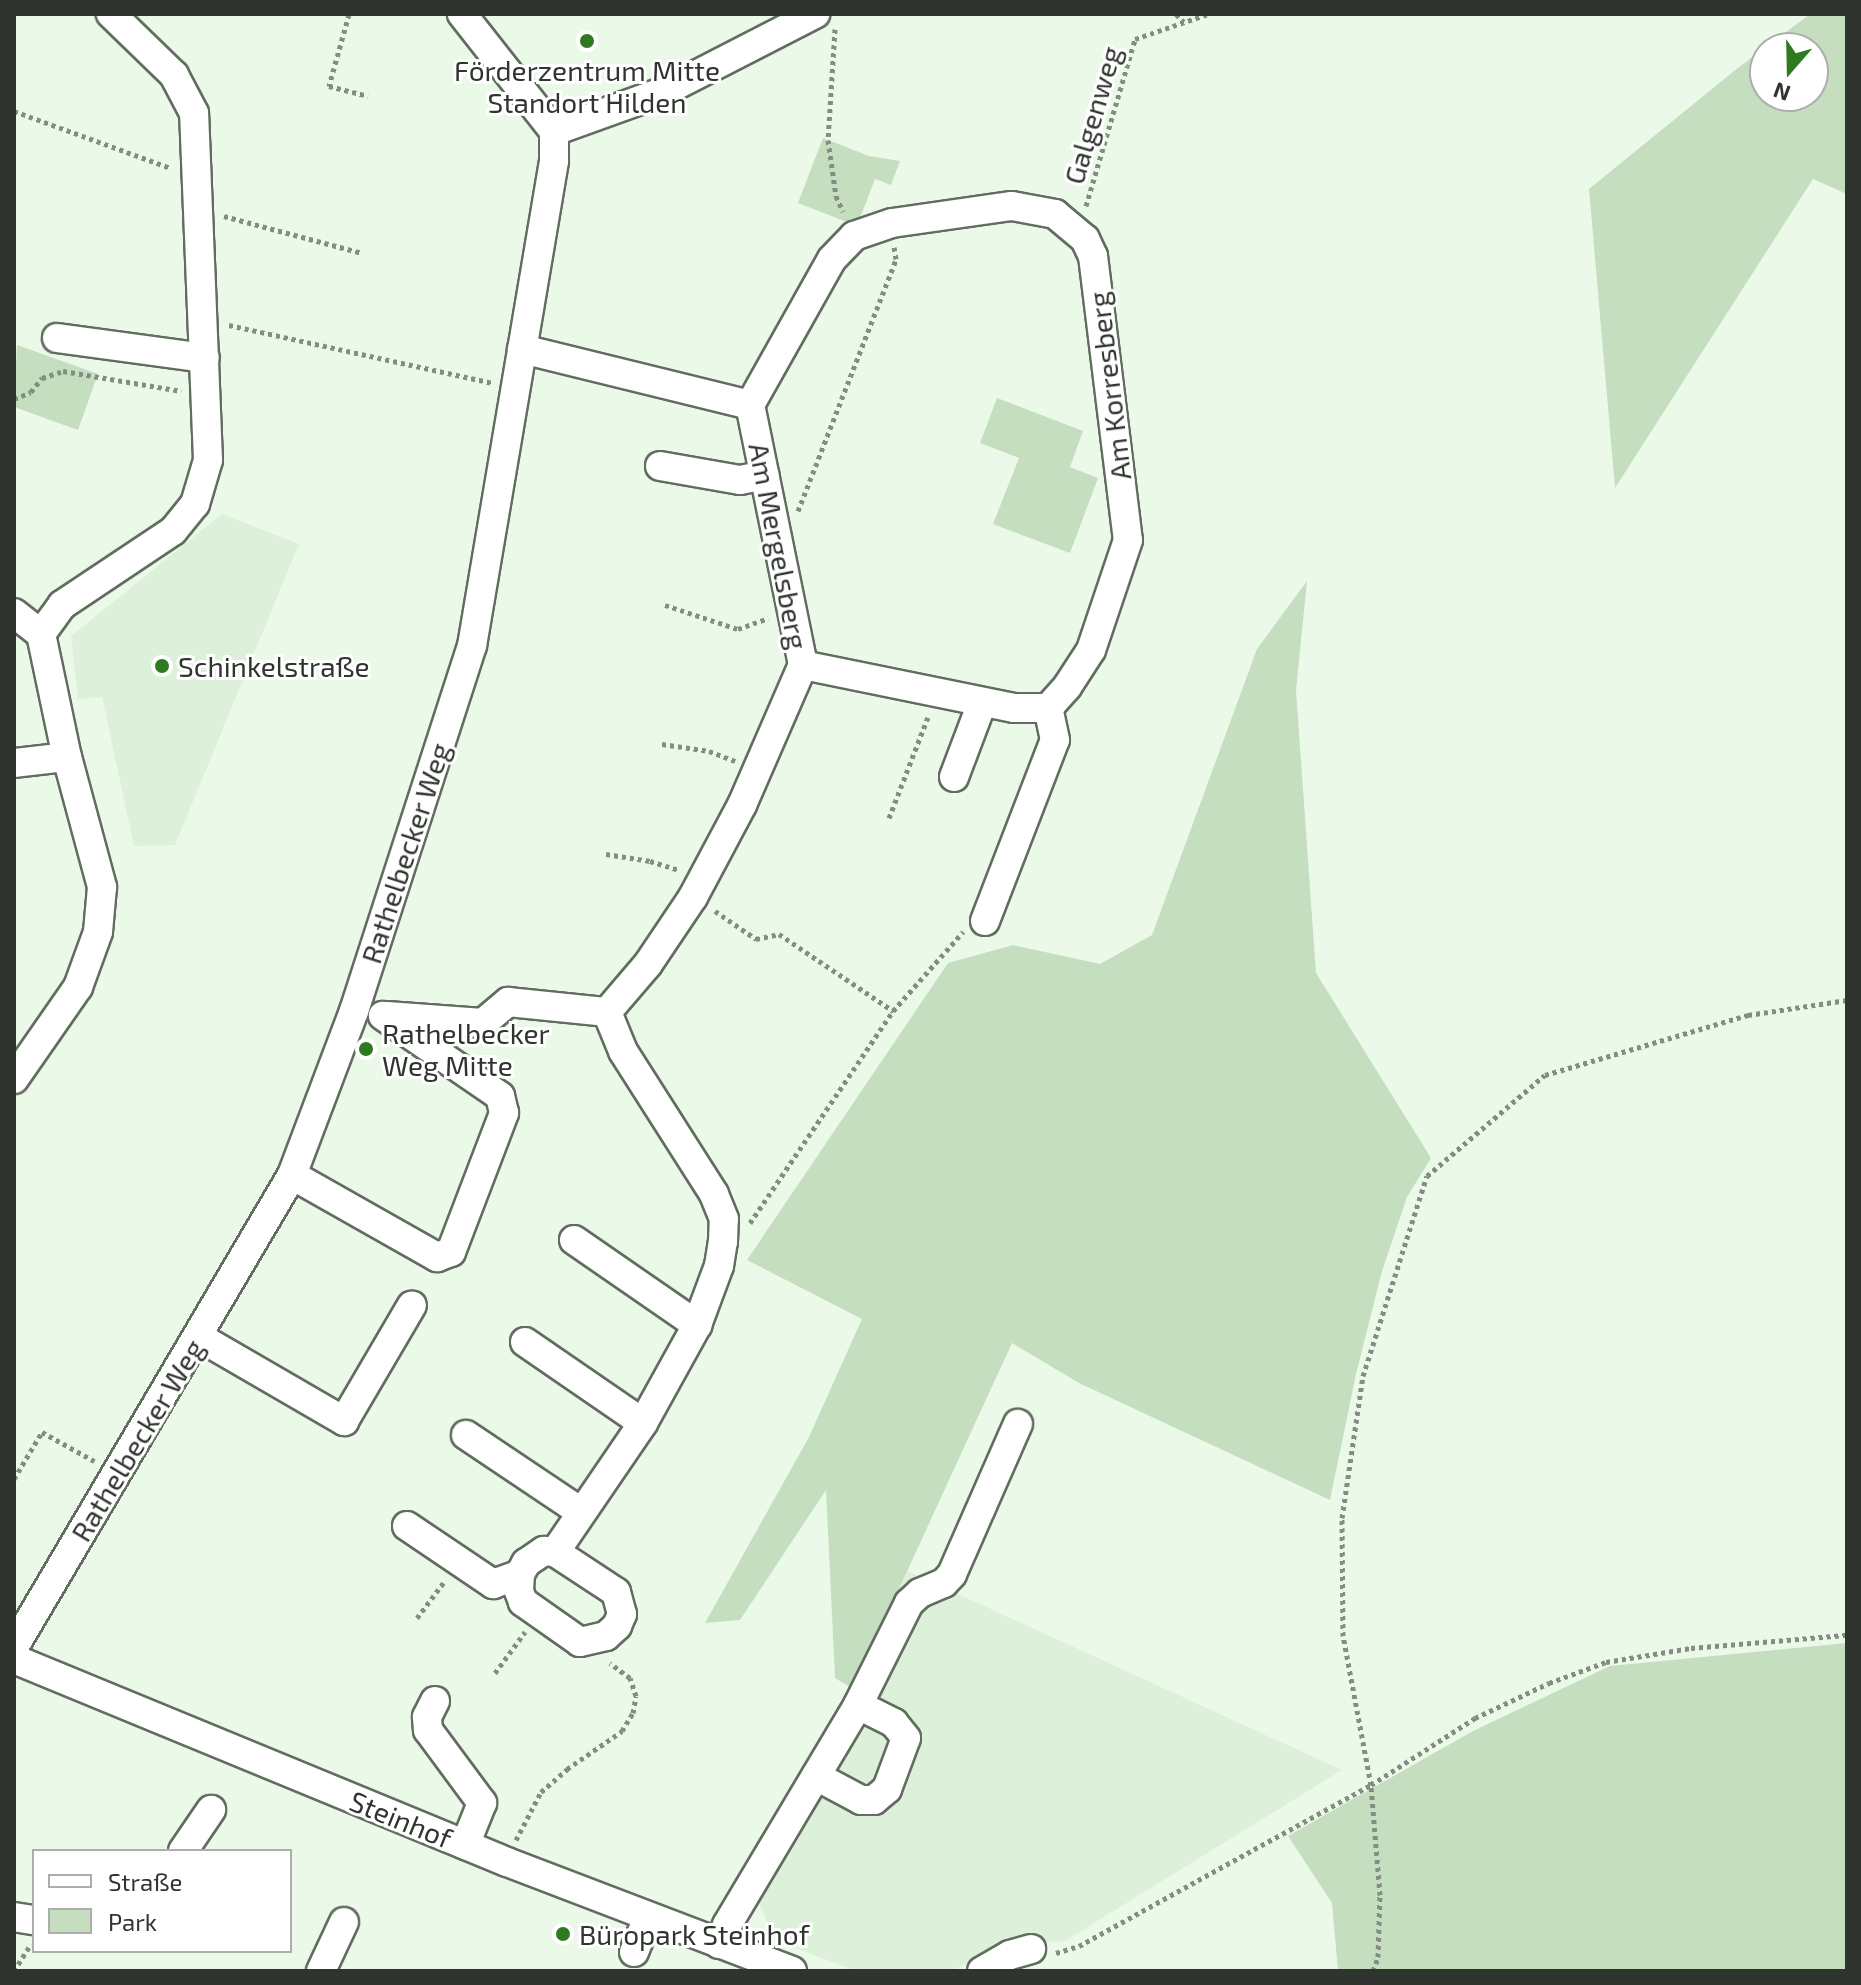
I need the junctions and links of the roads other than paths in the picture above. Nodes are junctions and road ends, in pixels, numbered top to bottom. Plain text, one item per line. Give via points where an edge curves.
1 (111, 14) edge
2 (462, 14) edge
3 (823, 18) edge
4 (554, 131) junction
5 (57, 338) dead end
6 (522, 349) junction
7 (205, 358) junction
8 (750, 405) junction
9 (660, 466) dead end
10 (765, 475) junction
11 (14, 613) edge
12 (41, 634) junction
13 (803, 665) junction
14 (982, 703) junction
15 (1048, 708) junction
16 (67, 757) junction
17 (14, 763) edge
18 (954, 777) dead end
19 (985, 921) road end
20 (354, 1011) junction
21 (607, 1012) junction
22 (383, 1016) junction
23 (14, 1079) edge
24 (292, 1175) junction
25 (574, 1240) dead end
26 (412, 1305) dead end
27 (697, 1325) junction
28 (199, 1337) junction
29 (525, 1342) dead end
30 (643, 1423) junction
31 (1018, 1424) dead end
32 (466, 1435) dead end
33 (581, 1512) junction
34 (407, 1526) dead end
35 (555, 1552) junction
36 (520, 1574) junction
37 (14, 1647) edge
38 (14, 1659) edge
39 (435, 1701) dead end
40 (858, 1705) junction
41 (816, 1776) junction
42 (211, 1810) dead end
43 (465, 1845) junction
44 (184, 1849) edge
45 (648, 1917) junction
46 (344, 1922) dead end
47 (719, 1944) junction
48 (1031, 1949) road end
49 (634, 1952) dead end
50 (321, 1971) edge
51 (792, 1971) edge
52 (982, 1971) edge

1 - 7 street via 174,75 194,113
2 - 4 street
3 - 4 street via 665,91
4 - 6 street, Rathelbecker Weg via 554,161
5 - 7 street
6 - 8 street, Am Mergelsberg
6 - 20 street, Rathelbecker Weg via 472,646
7 - 12 street via 208,460 195,504 173,531 62,605
8 - 10 street, Am Mergelsberg
8 - 15 street, Am Korresberg via 832,259 854,236 892,223 1012,206 1055,214 1074,228 1093,256 1128,540 1091,650
9 - 10 street via 740,480
10 - 13 street, Am Mergelsberg
11 - 12 street
12 - 16 street
13 - 14 street
13 - 21 street, Am Mergelsberg via 758,770 697,889 648,964
14 - 15 street
14 - 18 street
15 - 19 street via 1055,740
16 - 17 street
16 - 23 street via 102,887 98,932 78,987
20 - 22 street
20 - 24 street, Rathelbecker Weg
21 - 22 street via 508,1002 483,1023
21 - 27 street via 623,1051 714,1194 724,1219 719,1266
22 - 24 street via 500,1096 504,1113 451,1252 437,1257
24 - 28 street, Rathelbecker Weg
25 - 27 street
26 - 28 street via 344,1421
27 - 30 street
28 - 37 street, Rathelbecker Weg
29 - 30 street
30 - 33 street
31 - 40 street via 952,1574 909,1603
32 - 33 street
33 - 35 street
34 - 36 street via 493,1584
35 - 36 street via 535,1554
35 - 36 street via 616,1592 622,1603 617,1626 595,1641 580,1642 523,1602
38 - 43 street, Steinhof
39 - 43 street via 427,1717 428,1730 482,1803
40 - 41 street
40 - 41 street via 894,1723 906,1738 887,1789 874,1800 861,1800
41 - 47 street
42 - 44 street
43 - 45 street, Steinhof
45 - 47 street, Steinhof
45 - 49 street
46 - 50 street
47 - 51 street, Steinhof
48 - 52 street

